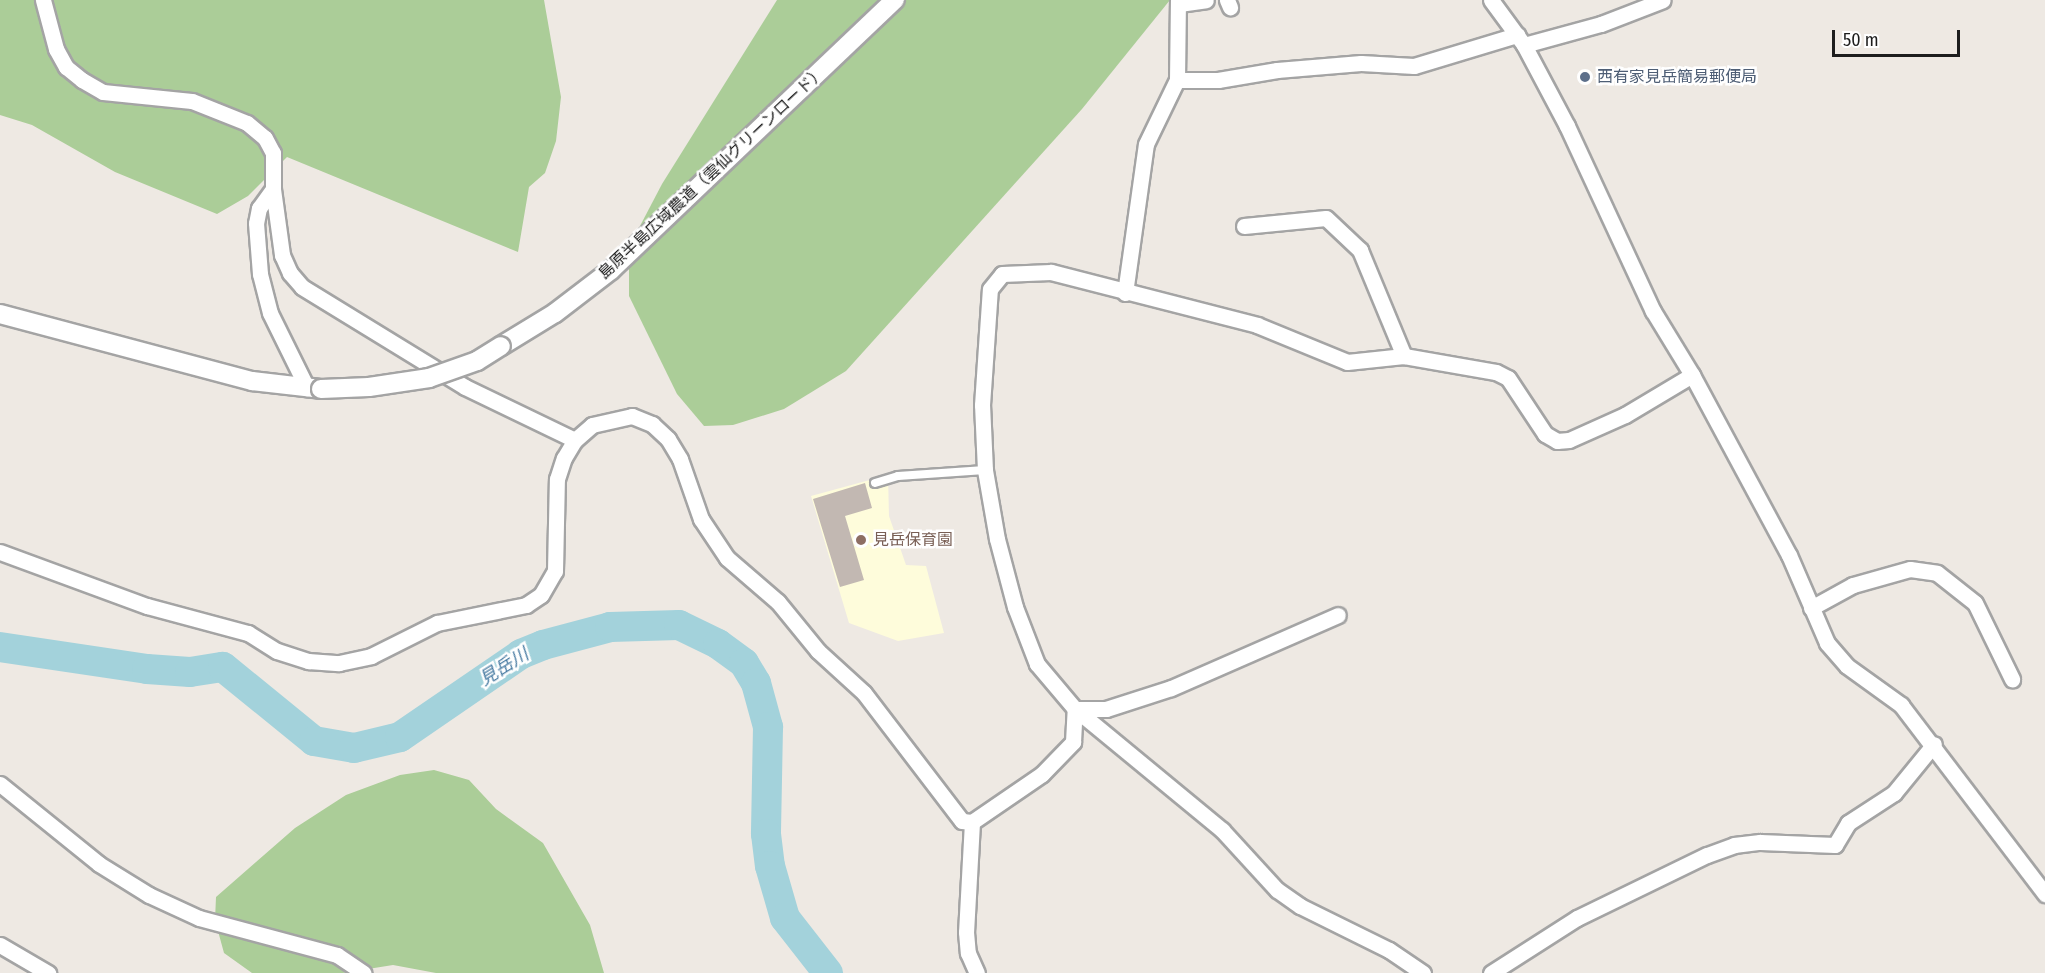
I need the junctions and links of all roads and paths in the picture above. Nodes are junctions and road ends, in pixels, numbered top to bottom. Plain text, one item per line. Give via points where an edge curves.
1 (43, 0) edge
2 (895, 0) edge
3 (1206, 0) edge
4 (1491, 0) edge
5 (1662, 0) edge
6 (1179, 2) edge
7 (1521, 40) junction
8 (1178, 80) junction
9 (273, 189) junction
10 (1244, 226) dead end
11 (1125, 293) junction
12 (0, 314) edge
13 (1404, 356) junction
14 (1692, 375) junction
15 (314, 388) junction
16 (575, 440) junction
17 (986, 470) junction
18 (875, 483) dead end
19 (0, 552) edge
20 (1811, 608) junction
21 (1338, 615) dead end
22 (2012, 679) dead end
23 (1075, 709) junction
24 (1934, 744) junction
25 (0, 784) edge
26 (972, 822) junction
27 (2045, 894) edge
28 (0, 945) edge
29 (48, 973) edge
30 (364, 973) edge
31 (977, 973) edge
32 (1424, 973) edge
33 (1491, 973) edge

1 - 9 street via 56,49 66,67 104,92 192,100 247,123 265,138 273,153
2 - 15 street, 島原半島広域農道（雲仙グリーンロード）, bridge via 665,221 555,313 477,361 429,378 369,387
3 - 6 street
4 - 7 street
5 - 7 street via 1601,24
6 - 8 street
7 - 8 street via 1414,66 1361,63 1218,80
7 - 14 street via 1653,311
8 - 11 street via 1146,144
9 - 15 street via 259,208 256,223 260,274 270,313
9 - 16 street via 282,255 302,287 465,387
10 - 13 street via 1326,218 1360,250
11 - 13 street via 1257,326 1347,362
11 - 17 street via 1051,272 1002,274 995,280 990,289 982,405
12 - 15 street, 島原半島広域農道（雲仙グリーンロード） via 231,376
13 - 14 street via 1502,375 1516,389 1545,434 1557,441 1569,440 1625,415
14 - 20 street via 1789,555
16 - 19 street via 557,479 555,571 541,595 526,605 437,623 371,657 339,663 298,657 248,633 147,606
16 - 26 street via 592,424 632,416 652,424 668,439 680,459 701,519 727,558 778,602 818,651 864,693 918,759 952,811 962,821
17 - 18 lane via 898,476
17 - 23 street via 997,539 1015,607 1037,664
20 - 22 street via 1853,585 1910,569 1937,573 1975,603
20 - 24 street via 1827,643 1847,666 1901,705
21 - 23 street via 1171,688 1106,709
23 - 26 street via 1073,742 1042,774
23 - 32 street via 1222,830 1277,890
24 - 27 street
24 - 33 street via 1894,793 1848,823 1835,845 1760,842 1734,845 1707,855 1577,918
25 - 30 street via 99,864 148,895 199,918 337,954
26 - 31 street via 966,932 968,953
28 - 29 street

